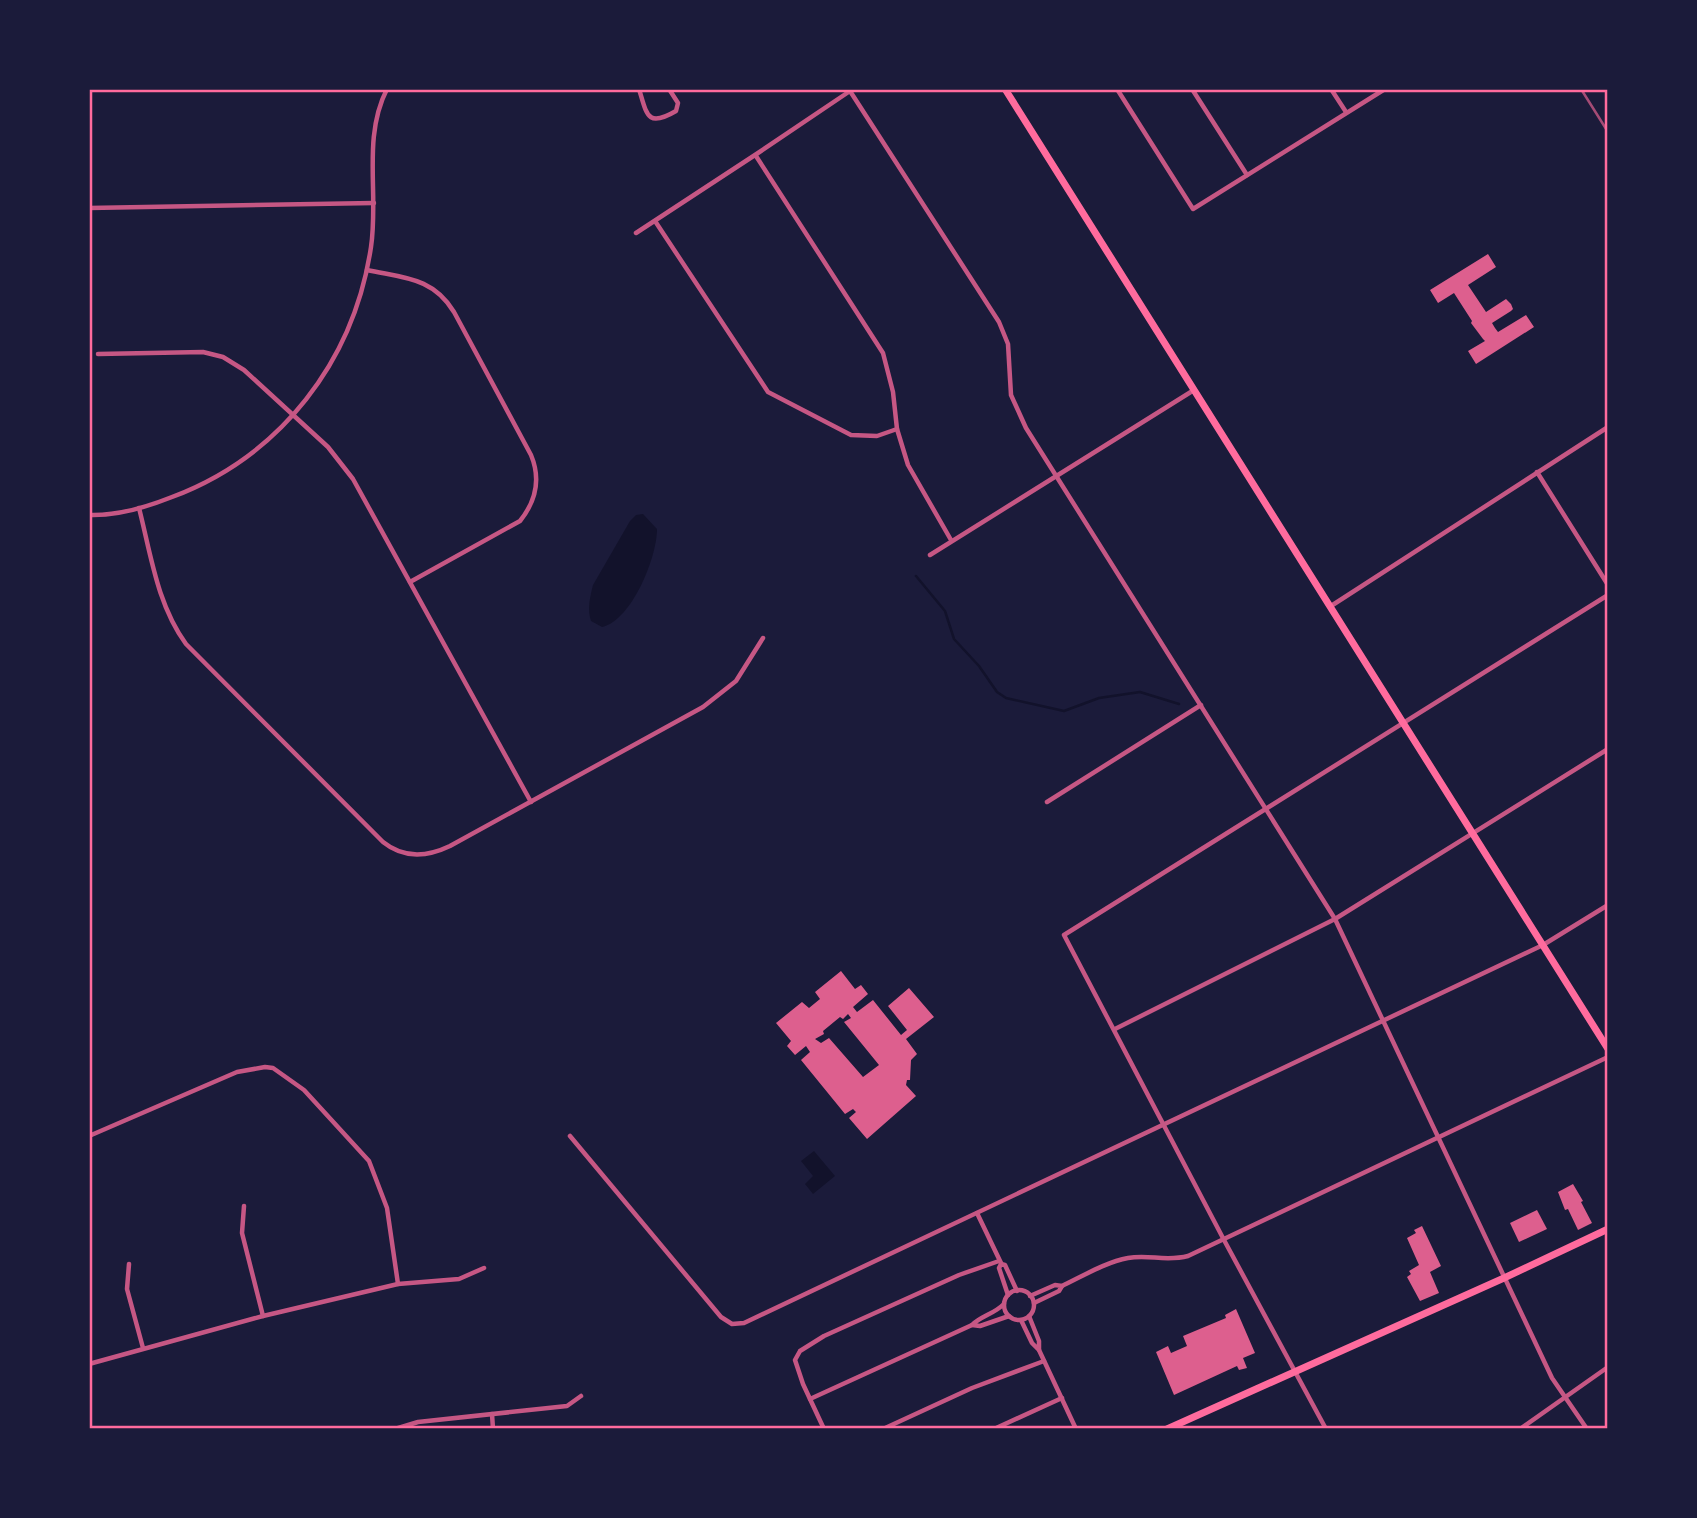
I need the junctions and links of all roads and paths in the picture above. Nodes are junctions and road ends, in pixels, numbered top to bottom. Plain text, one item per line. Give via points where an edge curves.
1 (387, 89) edge
2 (639, 89) edge
3 (669, 89) edge
4 (1005, 89) edge
5 (1117, 89) edge
6 (1192, 89) edge
7 (1331, 89) edge
8 (1385, 89) edge
9 (850, 91) edge
10 (1346, 112) junction
11 (755, 155) junction
12 (1247, 175) junction
13 (374, 203) junction
14 (89, 208) edge
15 (654, 220) junction
16 (636, 233) dead end
17 (367, 270) junction
18 (97, 354) dead end
19 (1194, 390) junction
20 (294, 416) junction
21 (1608, 427) edge
22 (897, 429) junction
23 (1537, 472) junction
24 (1057, 477) junction
25 (139, 508) junction
26 (89, 515) edge
27 (951, 540) junction
28 (930, 555) dead end
29 (410, 582) junction
30 (1608, 585) edge
31 (1608, 595) edge
32 (1331, 606) junction
33 (763, 638) dead end
34 (1201, 705) junction
35 (1404, 723) junction
36 (1608, 749) edge
37 (531, 802) junction
38 (1047, 802) dead end
39 (1266, 808) junction
40 (1473, 833) junction
41 (1608, 905) edge
42 (1335, 919) junction
43 (1543, 945) junction
44 (1383, 1021) junction
45 (1115, 1029) junction
46 (1608, 1049) edge
47 (1608, 1057) edge
48 (1163, 1124) junction
49 (89, 1136) edge
50 (570, 1136) dead end
51 (1439, 1138) junction
52 (244, 1206) dead end
53 (977, 1213) junction
54 (1608, 1229) edge
55 (1224, 1240) junction
56 (1000, 1262) junction
57 (129, 1264) dead end
58 (484, 1268) dead end
59 (1504, 1278) junction
60 (397, 1284) junction
61 (1062, 1286) junction
62 (1017, 1291) junction
63 (1008, 1296) junction
64 (1030, 1296) junction
65 (1034, 1303) junction
66 (1005, 1304) junction
67 (263, 1316) junction
68 (1009, 1316) junction
69 (1029, 1316) junction
70 (1021, 1320) junction
71 (972, 1325) junction
72 (144, 1348) junction
73 (1039, 1350) junction
74 (1044, 1361) junction
75 (89, 1364) edge
76 (1608, 1367) edge
77 (1295, 1372) junction
78 (581, 1396) dead end
79 (1564, 1397) junction
80 (1062, 1398) junction
81 (810, 1399) junction
82 (492, 1414) junction
83 (395, 1429) edge
84 (493, 1429) edge
85 (824, 1429) edge
86 (883, 1429) edge
87 (994, 1429) edge
88 (1076, 1429) edge
89 (1167, 1429) edge
90 (1326, 1429) edge
91 (1520, 1429) edge
92 (1587, 1429) edge

1 - 13 street via 374,127
2 - 3 street via 646,112 661,120 676,111 678,103
4 - 19 main road
5 - 12 street via 1193,209
6 - 12 street
7 - 10 street
8 - 10 street
9 - 11 street
9 - 24 street via 999,322 1008,344 1011,395
10 - 12 street
11 - 15 street
11 - 22 street via 883,354
13 - 14 street
13 - 17 street
15 - 16 street
15 - 22 street via 768,391 851,435 877,436
17 - 20 street via 340,349
17 - 29 street via 426,284 441,294 537,473 531,505 520,521
18 - 20 street via 214,353 244,370
19 - 24 street
19 - 32 main road
20 - 25 street via 248,457 211,481
20 - 29 street via 342,462
21 - 23 street
22 - 27 street via 908,465
23 - 30 street
23 - 32 street
24 - 27 street
24 - 34 street
25 - 26 street
25 - 37 street via 162,600 181,637 390,847 419,855 440,851
27 - 28 street
29 - 37 street
31 - 35 street
32 - 35 main road
33 - 37 street via 745,670 715,699
34 - 38 street
34 - 39 street
35 - 39 street
35 - 40 main road
36 - 40 street
39 - 42 street
39 - 45 street via 1064,935
40 - 42 street
40 - 43 main road
41 - 43 street
42 - 44 street
42 - 45 street
43 - 44 street
43 - 46 main road
44 - 48 street
44 - 51 street
45 - 48 street
47 - 51 street
48 - 53 street
48 - 55 street
49 - 60 street via 237,1072 273,1068 304,1090 369,1161 387,1209
50 - 53 street via 717,1312 732,1324 744,1323
51 - 55 street
51 - 59 street
52 - 67 street via 242,1233
53 - 56 street
54 - 59 main road
55 - 61 street via 1178,1259 1121,1260
55 - 77 street
56 - 62 street
56 - 63 street
56 - 81 street via 959,1275 807,1345 795,1360
57 - 72 street via 127,1289
58 - 60 street via 459,1279
59 - 77 main road
59 - 79 street
60 - 67 street
61 - 64 street
61 - 65 street via 1059,1292
62 - 63 street
62 - 64 street
63 - 66 street
64 - 65 street
65 - 69 street
66 - 68 street
66 - 71 street
67 - 72 street
68 - 70 street
68 - 71 street
69 - 70 street
69 - 73 street
70 - 73 street
71 - 81 street
72 - 75 street
73 - 74 street
74 - 80 street
74 - 86 street
76 - 79 street
77 - 89 main road
77 - 90 street
78 - 82 street via 567,1406
79 - 91 street
79 - 92 street
80 - 87 street
80 - 88 street
81 - 85 street
82 - 83 street
82 - 84 street

